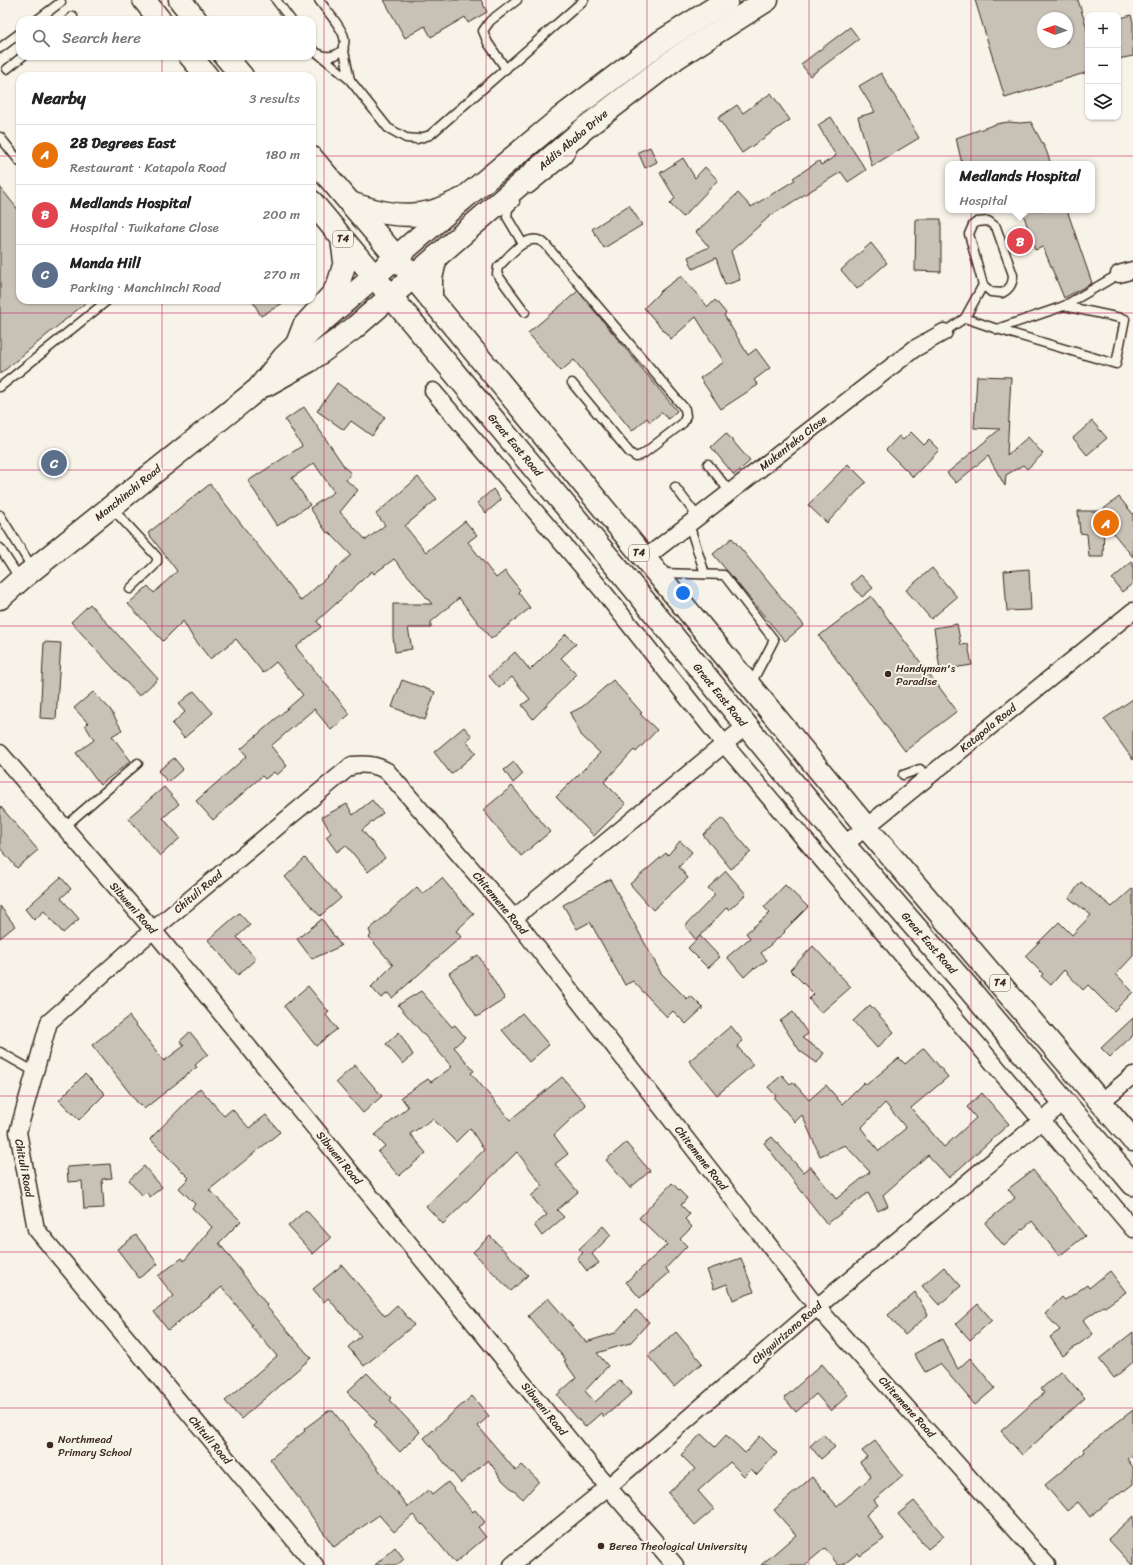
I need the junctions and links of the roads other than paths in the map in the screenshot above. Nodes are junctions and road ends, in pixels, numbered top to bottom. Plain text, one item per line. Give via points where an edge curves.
1 (144, 0) edge
2 (180, 0) edge
3 (276, 0) edge
4 (319, 0) edge
5 (517, 0) edge
6 (584, 0) edge
7 (727, 0) edge
8 (768, 0) edge
9 (61, 2) dead end
10 (42, 16) edge
11 (157, 16) edge
12 (193, 16) edge
13 (288, 16) edge
14 (16, 36) edge
15 (343, 46) junction
16 (0, 48) edge
17 (316, 52) edge
18 (321, 56) junction
19 (18, 60) edge
20 (193, 60) edge
21 (228, 60) edge
22 (6, 69) dead end
23 (506, 69) junction
24 (204, 72) edge
25 (239, 72) edge
26 (350, 80) junction
27 (584, 128) junction
28 (0, 137) edge
29 (16, 157) edge
30 (316, 163) edge
31 (463, 199) junction
32 (350, 203) junction
33 (316, 207) edge
34 (342, 239) junction
35 (523, 244) junction
36 (436, 257) junction
37 (396, 258) junction
38 (1126, 272) edge
39 (374, 277) junction
40 (412, 277) junction
41 (983, 285) junction
42 (391, 297) junction
43 (431, 300) junction
44 (103, 304) edge
45 (1064, 306) junction
46 (525, 312) dead end
47 (966, 318) junction
48 (997, 329) junction
49 (944, 332) joint
50 (297, 344) junction
51 (572, 383) dead end
52 (0, 387) edge
53 (258, 389) junction
54 (433, 391) dead end
55 (708, 464) dead end
56 (675, 487) dead end
57 (730, 492) junction
58 (111, 507) junction
59 (0, 515) edge
60 (694, 520) junction
61 (0, 548) edge
62 (650, 566) junction
63 (27, 574) junction
64 (705, 574) junction
65 (130, 589) dead end
66 (0, 598) edge
67 (1133, 611) edge
68 (750, 686) junction
69 (746, 726) junction
70 (725, 745) junction
71 (0, 753) edge
72 (138, 763) dead end
73 (352, 765) joint
74 (903, 775) dead end
75 (927, 778) junction
76 (64, 827) junction
77 (866, 827) junction
78 (844, 845) junction
79 (514, 918) junction
80 (153, 930) junction
81 (0, 1052) edge
82 (35, 1072) junction
83 (1133, 1075) edge
84 (1064, 1102) junction
85 (1101, 1102) junction
86 (1042, 1120) junction
87 (1133, 1140) edge
88 (1133, 1184) edge
89 (1133, 1229) edge
90 (817, 1307) junction
91 (608, 1487) junction
92 (315, 1565) edge
93 (512, 1565) edge
94 (675, 1565) edge
95 (1046, 1565) edge

1 - 11 main road
2 - 12 main road
3 - 13 lane
4 - 15 lane via 342,31
5 - 23 lane via 490,20 483,31
6 - 23 lane
7 - 31 main road, Addis Ababa Drive via 662,41 563,116
8 - 27 main road, Addis Ababa Drive via 676,58
9 - 10 lane
14 - 16 lane
15 - 18 lane via 338,54
15 - 26 lane
17 - 18 lane
18 - 26 lane
19 - 22 lane
20 - 24 main road
21 - 25 main road
23 - 26 lane via 430,135 417,139 406,138 388,128
27 - 35 lane via 567,159 508,209 507,217
27 - 36 main road, Addis Ababa Drive
28 - 29 lane
30 - 32 main road, T4
31 - 32 main road via 431,212 409,214 389,214
31 - 37 main road, Addis Ababa Drive
32 - 37 main road, T4
33 - 34 main road, Great East Road / T4
34 - 39 main road, Great East Road / T4
34 - 50 main road via 345,262 339,282 333,294 304,326
35 - 46 lane via 498,267 497,274
35 - 51 lane via 533,239 546,245 685,409 686,416 683,423 636,457
36 - 40 main road, Addis Ababa Drive
36 - 43 main road via 431,278
37 - 39 main road, Addis Ababa Drive
37 - 40 main road, T4
38 - 45 lane
39 - 42 main road, Great East Road / T4
39 - 50 main road, Manchinchi Road
40 - 42 main road, Addis Ababa Drive
40 - 43 main road, T4
41 - 41 lane via 969,234 973,225 982,220 996,227 1013,275 1013,281 1002,293 991,292
41 - 47 lane
42 - 53 main road, Manchinchi Road via 323,352
42 - 69 main road, Great East Road / T4
43 - 62 main road, T4
44 - 52 lane
45 - 48 lane
45 - 48 lane via 1125,319 1116,364
47 - 48 lane
47 - 49 lane
49 - 57 street, Mukenteka Close via 914,349
50 - 53 main road, Manchinchi Road
53 - 58 main road, Manchinchi Road
54 - 70 street via 602,590
55 - 57 lane
56 - 60 lane
57 - 60 street, Mukenteka Close
58 - 63 main road, Manchinchi Road
58 - 65 lane via 157,557 154,566
59 - 63 lane
60 - 62 street, Mukenteka Close
60 - 64 lane
61 - 63 lane
62 - 64 lane
62 - 68 main road, T4
63 - 66 main road, Manchinchi Road
64 - 68 lane via 724,575 774,640
67 - 75 street, Katapola Road
68 - 77 main road, T4
69 - 70 street
69 - 78 main road, Great East Road / T4
70 - 79 street
70 - 86 street
71 - 76 street, Sibweni Road
72 - 76 lane
73 - 79 street, Chitemene Road via 377,766 387,771
73 - 80 street, Chituli Road
74 - 75 lane via 920,769
75 - 77 street, Katapola Road
76 - 80 street, Sibweni Road
77 - 78 street, Katapola Road
77 - 85 main road, T4
78 - 84 main road, Great East Road / T4
79 - 90 street, Chitemene Road
80 - 82 street, Chituli Road via 49,1022
80 - 91 street, Sibweni Road
81 - 82 lane
82 - 92 street, Chituli Road via 18,1132 36,1229
83 - 85 street
84 - 86 street, Chigwirizano Road
84 - 88 main road, Great East Road / T4
85 - 87 main road, T4
86 - 89 street
86 - 90 street, Chigwirizano Road
90 - 91 street, Chigwirizano Road
90 - 95 street, Chitemene Road
91 - 93 street, Chigwirizano Road
91 - 94 street, Sibweni Road

